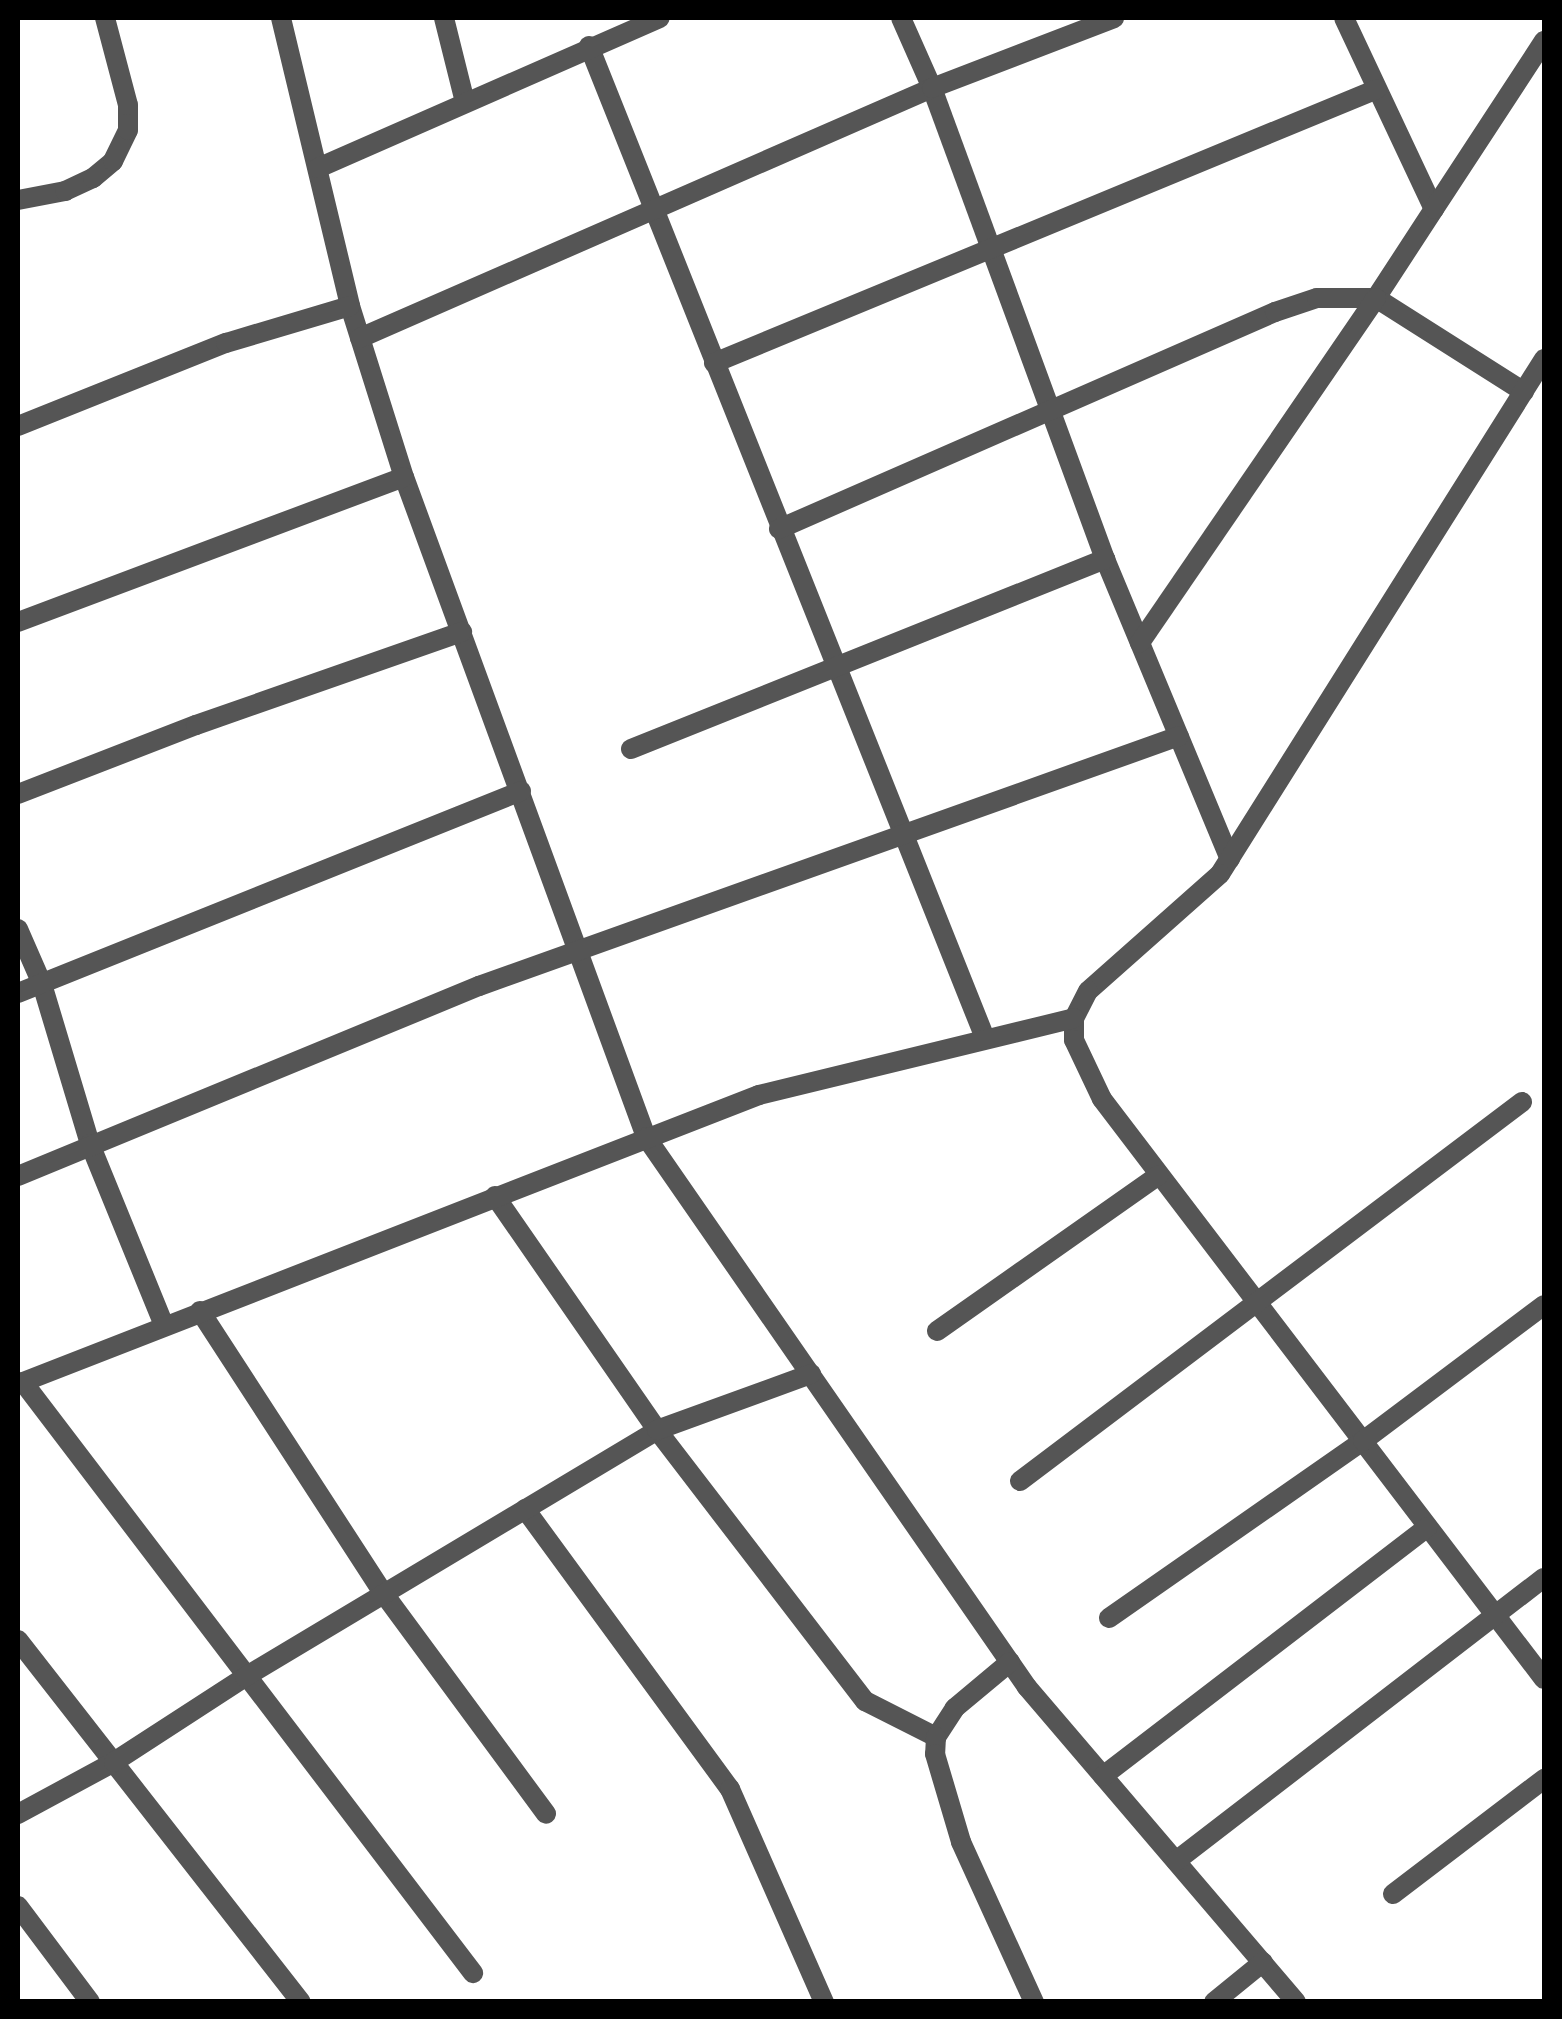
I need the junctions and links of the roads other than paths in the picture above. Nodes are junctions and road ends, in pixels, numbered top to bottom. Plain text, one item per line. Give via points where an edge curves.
1 (106, 18) edge
2 (281, 18) edge
3 (444, 18) edge
4 (660, 18) edge
5 (901, 18) edge
6 (1114, 18) edge
7 (1344, 18) edge
8 (1544, 41) edge
9 (589, 46) junction
10 (932, 88) junction
11 (1377, 89) junction
12 (465, 102) junction
13 (318, 168) junction
14 (18, 200) edge
15 (1434, 209) junction
16 (654, 210) junction
17 (991, 249) junction
18 (1376, 298) junction
19 (350, 306) junction
20 (360, 338) junction
21 (1544, 359) edge
22 (714, 363) junction
23 (1524, 392) junction
24 (1052, 413) junction
25 (18, 426) edge
26 (404, 476) junction
27 (779, 529) junction
28 (1105, 559) junction
29 (18, 622) edge
30 (462, 632) junction
31 (1140, 643) junction
32 (836, 670) junction
33 (1179, 736) junction
34 (631, 749) dead end
35 (521, 791) junction
36 (18, 794) edge
37 (902, 834) junction
38 (1230, 860) junction
39 (18, 929) edge
40 (581, 950) junction
41 (42, 984) junction
42 (18, 994) edge
43 (1074, 1018) junction
44 (986, 1038) junction
45 (1522, 1102) dead end
46 (646, 1137) junction
47 (90, 1144) junction
48 (1159, 1175) junction
49 (18, 1176) edge
50 (494, 1196) junction
51 (1256, 1302) junction
52 (1544, 1305) edge
53 (200, 1311) junction
54 (164, 1325) junction
55 (937, 1331) dead end
56 (811, 1374) junction
57 (20, 1383) edge
58 (657, 1430) junction
59 (1363, 1441) junction
60 (1020, 1481) dead end
61 (524, 1509) junction
62 (1428, 1527) junction
63 (1544, 1578) edge
64 (384, 1594) junction
65 (1493, 1613) junction
66 (1109, 1618) dead end
67 (18, 1640) edge
68 (1010, 1662) junction
69 (245, 1677) junction
70 (1544, 1679) edge
71 (936, 1737) junction
72 (114, 1762) junction
73 (1103, 1776) junction
74 (1544, 1779) edge
75 (18, 1814) edge
76 (546, 1814) dead end
77 (1176, 1861) junction
78 (1393, 1894) dead end
79 (18, 1906) edge
80 (1263, 1962) junction
81 (473, 1973) dead end
82 (90, 2002) edge
83 (300, 2002) edge
84 (824, 2002) edge
85 (1034, 2002) edge
86 (1214, 2002) edge
87 (1296, 2002) edge

1 - 14 street via 128,130 112,161 93,178
2 - 13 street
3 - 12 street
4 - 9 street
5 - 10 street
6 - 10 street
7 - 11 street
8 - 15 street
9 - 12 street
9 - 16 street
10 - 16 street
10 - 17 street
11 - 15 street
11 - 17 street
12 - 13 street
13 - 19 street
15 - 18 street
16 - 20 street
16 - 22 street
17 - 22 street
17 - 24 street
18 - 23 street
18 - 24 street via 1317,298 1275,312
18 - 31 street
19 - 20 street
19 - 25 street via 226,342
20 - 26 street
21 - 23 street
22 - 27 street
23 - 38 street
24 - 27 street
24 - 28 street
26 - 29 street
26 - 30 street
27 - 32 street
28 - 31 street
28 - 32 street
30 - 35 street
30 - 36 street
31 - 33 street
32 - 34 street
32 - 37 street
33 - 37 street
33 - 38 street
35 - 40 street
35 - 41 street
37 - 40 street
37 - 44 street
38 - 43 street via 1183,911 1088,991
39 - 41 street
40 - 46 street
40 - 47 street
41 - 42 street
41 - 47 street
43 - 44 street
43 - 48 street via 1074,1040 1102,1099
44 - 46 street via 759,1095
45 - 51 street
46 - 50 street
46 - 56 street
47 - 49 street
47 - 54 street
48 - 51 street
48 - 55 street
50 - 53 street
50 - 58 street
51 - 59 street
51 - 60 street
52 - 59 street
53 - 54 street
53 - 64 street
54 - 57 street
56 - 58 street
56 - 68 street
57 - 69 street
58 - 61 street
58 - 71 street via 865,1701
59 - 62 street
59 - 66 street
61 - 64 street
61 - 84 street via 730,1790
62 - 65 street
62 - 73 street
63 - 65 street
64 - 69 street
64 - 76 street
65 - 70 street
65 - 77 street
67 - 72 street
68 - 71 street via 955,1708
68 - 73 street
69 - 72 street
69 - 81 street
71 - 85 street via 943,1790 962,1842
72 - 75 street
72 - 83 street
73 - 77 street
74 - 78 street
77 - 80 street
79 - 82 street
80 - 86 street
80 - 87 street

